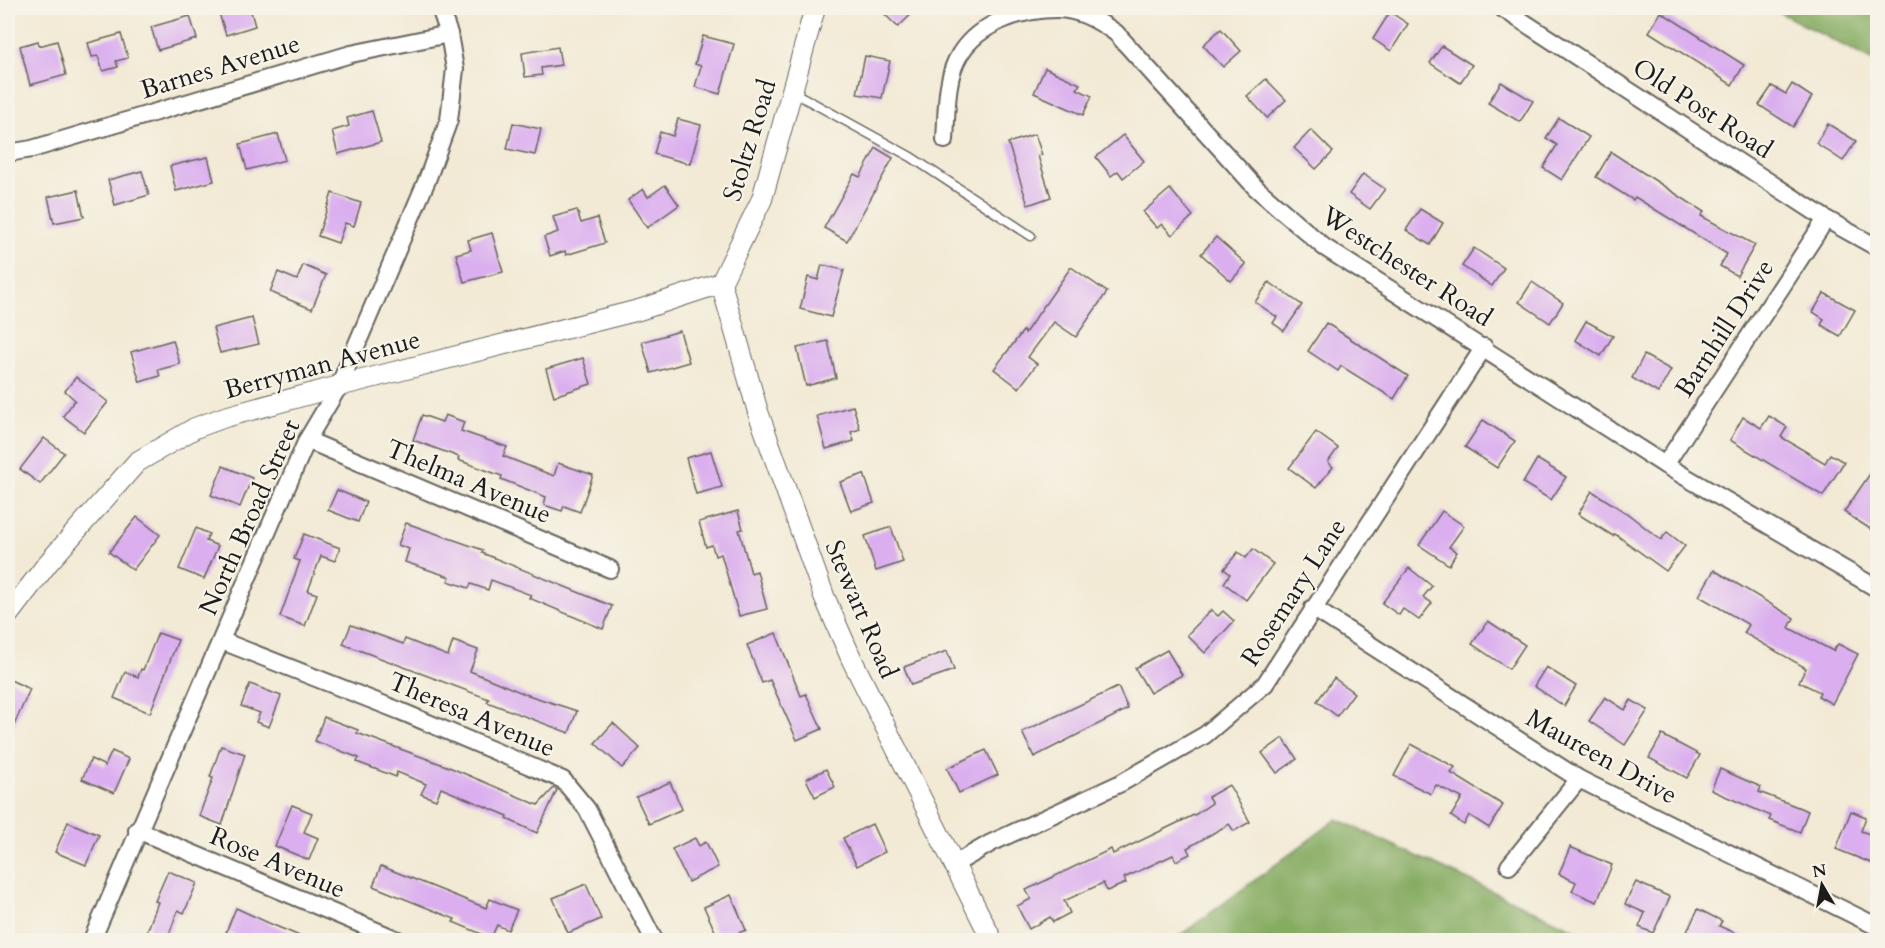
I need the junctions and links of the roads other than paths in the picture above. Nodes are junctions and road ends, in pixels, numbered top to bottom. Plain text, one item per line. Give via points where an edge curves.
1 (440, 8) edge
2 (815, 8) edge
3 (1502, 8) edge
4 (449, 34) junction
5 (793, 92) junction
6 (945, 140) dead end
7 (8, 153) edge
8 (1826, 219) junction
9 (1031, 236) dead end
10 (1878, 248) edge
11 (721, 283) junction
12 (1484, 347) junction
13 (339, 387) junction
14 (307, 440) junction
15 (1665, 465) junction
16 (610, 569) dead end
17 (1878, 589) edge
18 (1313, 608) junction
19 (8, 615) edge
20 (222, 641) junction
21 (1580, 779) junction
22 (138, 830) junction
23 (953, 865) junction
24 (1509, 866) dead end
25 (1878, 927) edge
26 (92, 940) edge
27 (398, 940) edge
28 (654, 940) edge
29 (992, 940) edge

1 - 4 street, North Broad Street
2 - 5 street, Stoltz Road
3 - 8 street, Old Post Road
4 - 7 street, Barnes Avenue via 351,54
4 - 13 street, North Broad Street via 455,69 449,120
5 - 9 lane via 911,158
5 - 11 street, Stoltz Road via 762,199
6 - 12 street, Westchester Road via 949,86 959,54 980,31 1020,14 1058,9 1094,18 1116,33 1256,188 1324,247
8 - 10 street, Old Post Road
8 - 15 street, Barnhill Drive
11 - 13 street, Berryman Avenue via 639,310
11 - 23 street, Stewart Road via 758,412 824,596
12 - 15 street, Westchester Road
12 - 18 street, Rosemary Lane
13 - 14 street, North Broad Street
13 - 19 street, Berryman Avenue via 195,428 137,462
14 - 16 street, Thelma Avenue
14 - 20 street, North Broad Street
15 - 17 street, Westchester Road
18 - 21 street, Maureen Drive
18 - 23 street, Rosemary Lane via 1264,684 1205,735 1121,783 991,843
20 - 22 street, North Broad Street
20 - 28 street, Theresa Avenue via 563,780 587,809
21 - 24 street
21 - 25 street, Maureen Drive
22 - 26 street, North Broad Street
22 - 27 street, Rose Avenue
23 - 29 street, Stewart Road

